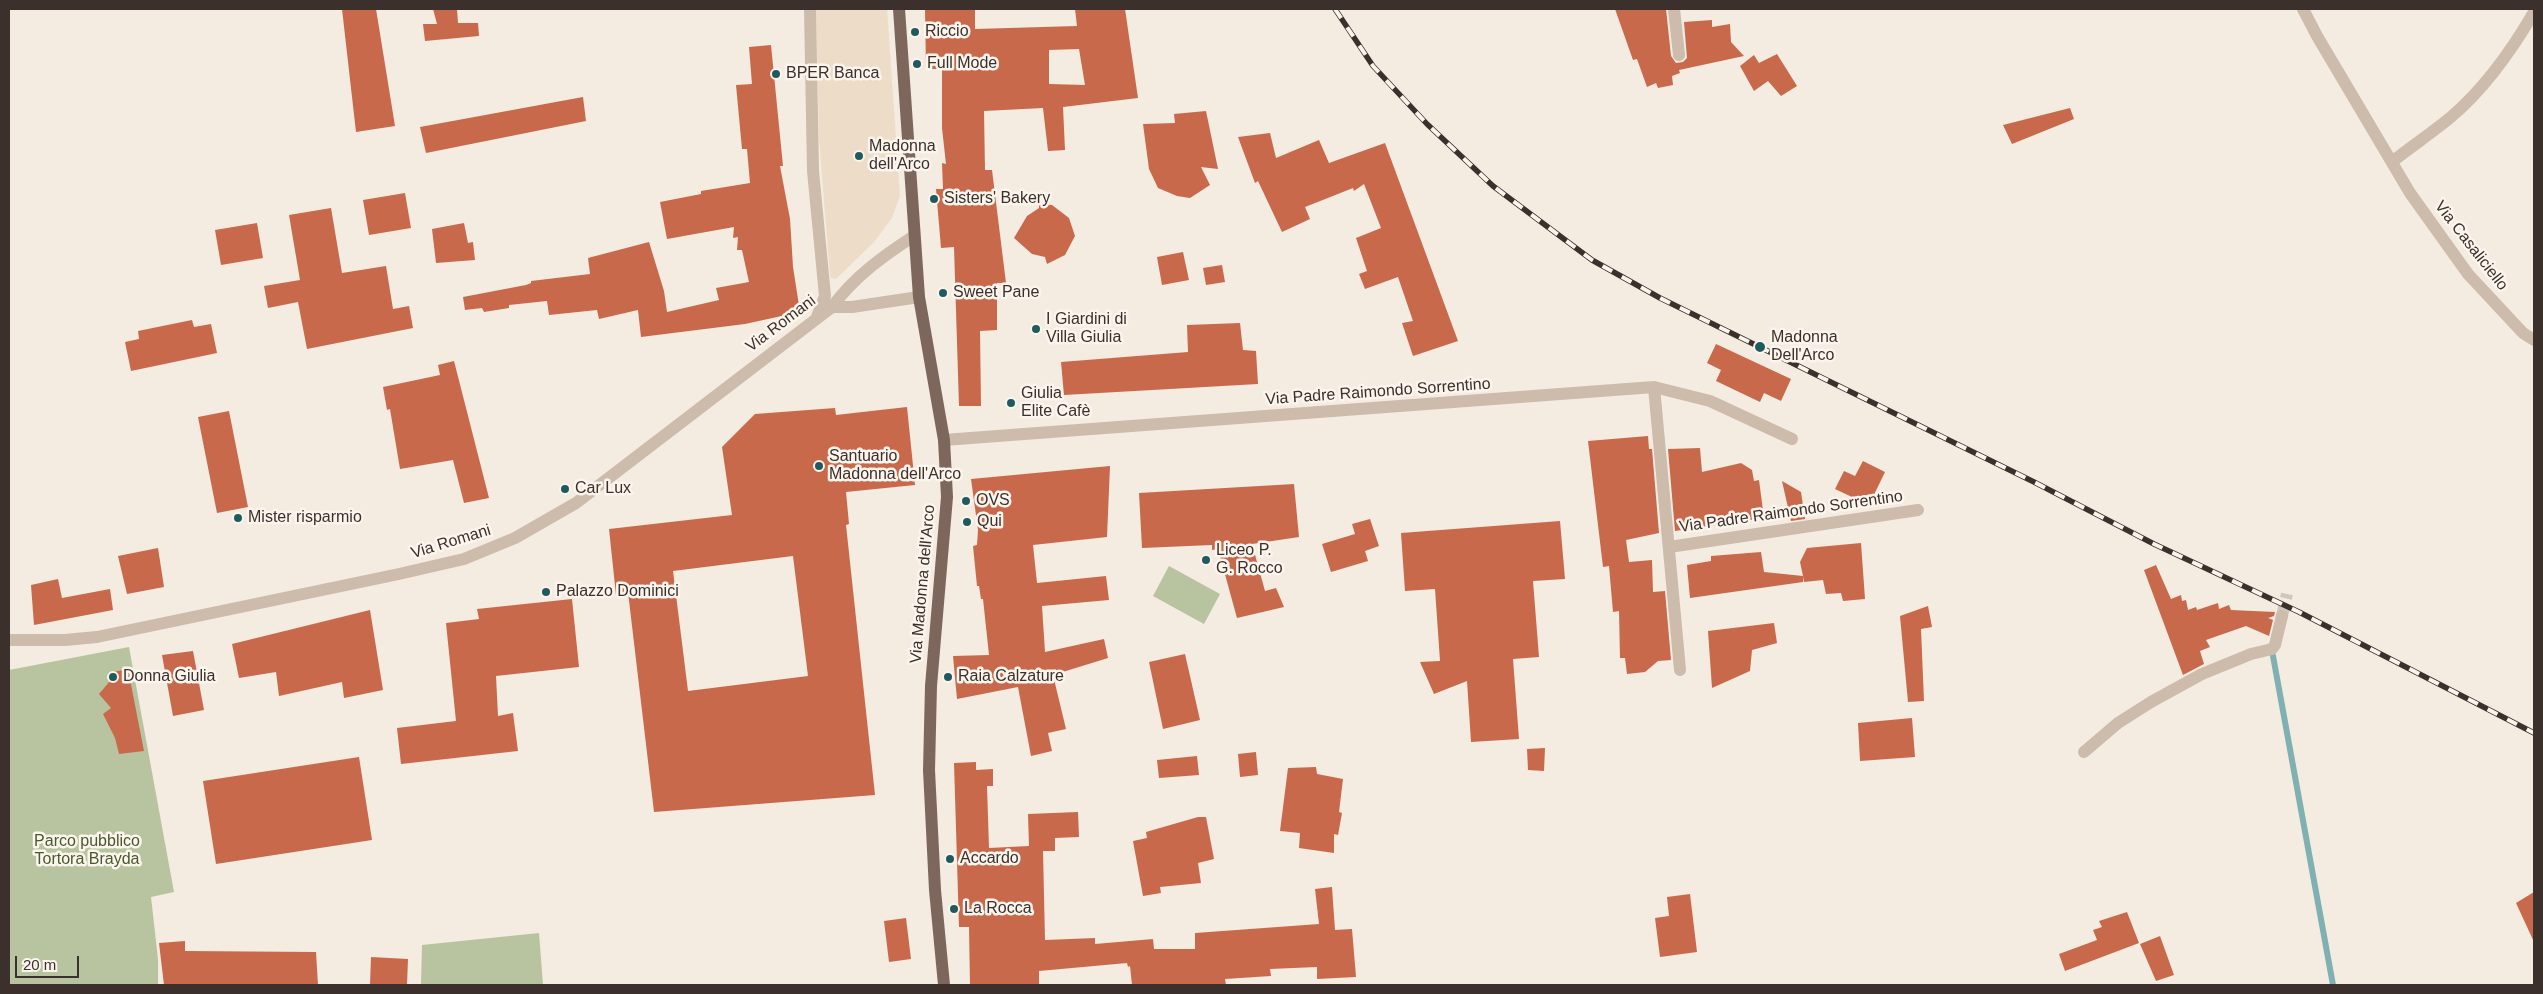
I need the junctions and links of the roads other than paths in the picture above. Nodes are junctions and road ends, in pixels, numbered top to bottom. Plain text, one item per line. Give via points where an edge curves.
1 (810, 9) edge
2 (899, 9) edge
3 (1674, 9) edge
4 (2303, 9) edge
5 (2534, 12) edge
6 (1679, 55) dead end
7 (2393, 161) junction
8 (914, 236) junction
9 (918, 298) junction
10 (832, 307) junction
11 (818, 317) junction
12 (2534, 340) edge
13 (1654, 388) junction
14 (1792, 439) dead end
15 (944, 440) junction
16 (1918, 510) dead end
17 (1669, 547) junction
18 (2282, 616) tunnel mouth
19 (9, 640) edge
20 (1680, 670) dead end
21 (2084, 752) dead end
22 (944, 985) edge

1 - 11 street via 813,172 825,296
2 - 8 main road, Via Madonna dell'Arco
3 - 6 street
4 - 7 street, Via Casaliciello
5 - 7 street via 2489,77 2452,116
7 - 12 street, Via Casaliciello via 2410,193 2468,274 2523,334
8 - 9 main road, Via Madonna dell'Arco
8 - 10 street, Via Romani via 847,286
9 - 10 street, Via Romani
9 - 15 main road, Via Madonna dell'Arco
10 - 11 street, Via Romani
11 - 19 street, Via Romani via 576,503 515,538 464,558 399,574 97,637
13 - 14 street via 1710,400
13 - 15 street, Via Padre Raimondo Sorrentino
13 - 17 street, Via Padre Raimondo Sorrentino
15 - 22 main road, Via Madonna dell'Arco via 947,497 931,686 929,770
16 - 17 street, Via Padre Raimondo Sorrentino
17 - 20 street, Via Padre Raimondo Sorrentino
18 - 21 street via 2272,649 2210,671 2151,702 2118,723

